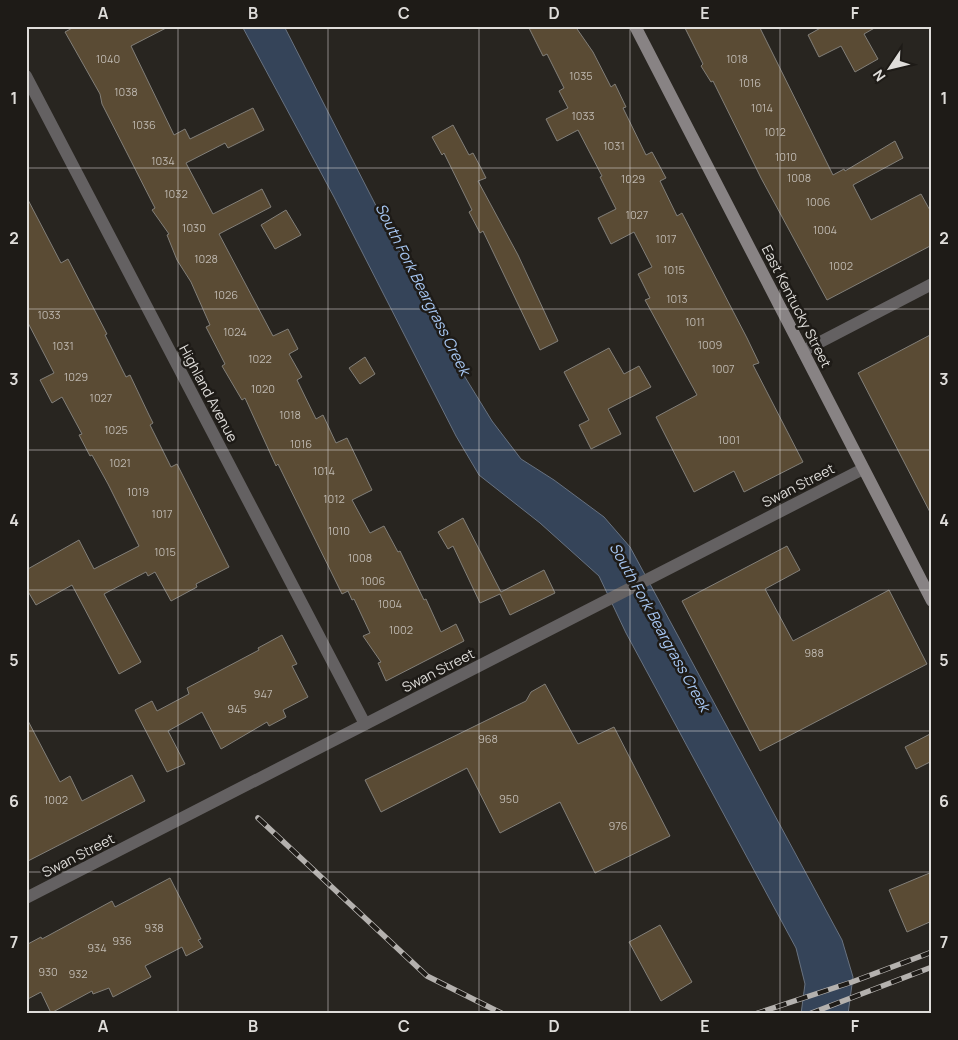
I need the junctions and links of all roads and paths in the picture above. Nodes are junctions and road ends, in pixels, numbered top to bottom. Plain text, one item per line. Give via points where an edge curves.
1 (635, 26) edge
2 (26, 76) edge
3 (932, 284) edge
4 (803, 351) junction
5 (863, 469) junction
6 (932, 601) edge
7 (365, 724) junction
8 (26, 898) edge

1 - 4 street, East Kentucky Street
2 - 7 street, Highland Avenue
3 - 4 street
4 - 5 street, East Kentucky Street
5 - 6 street, East Kentucky Street
5 - 7 street, Swan Street
7 - 8 street, Swan Street

